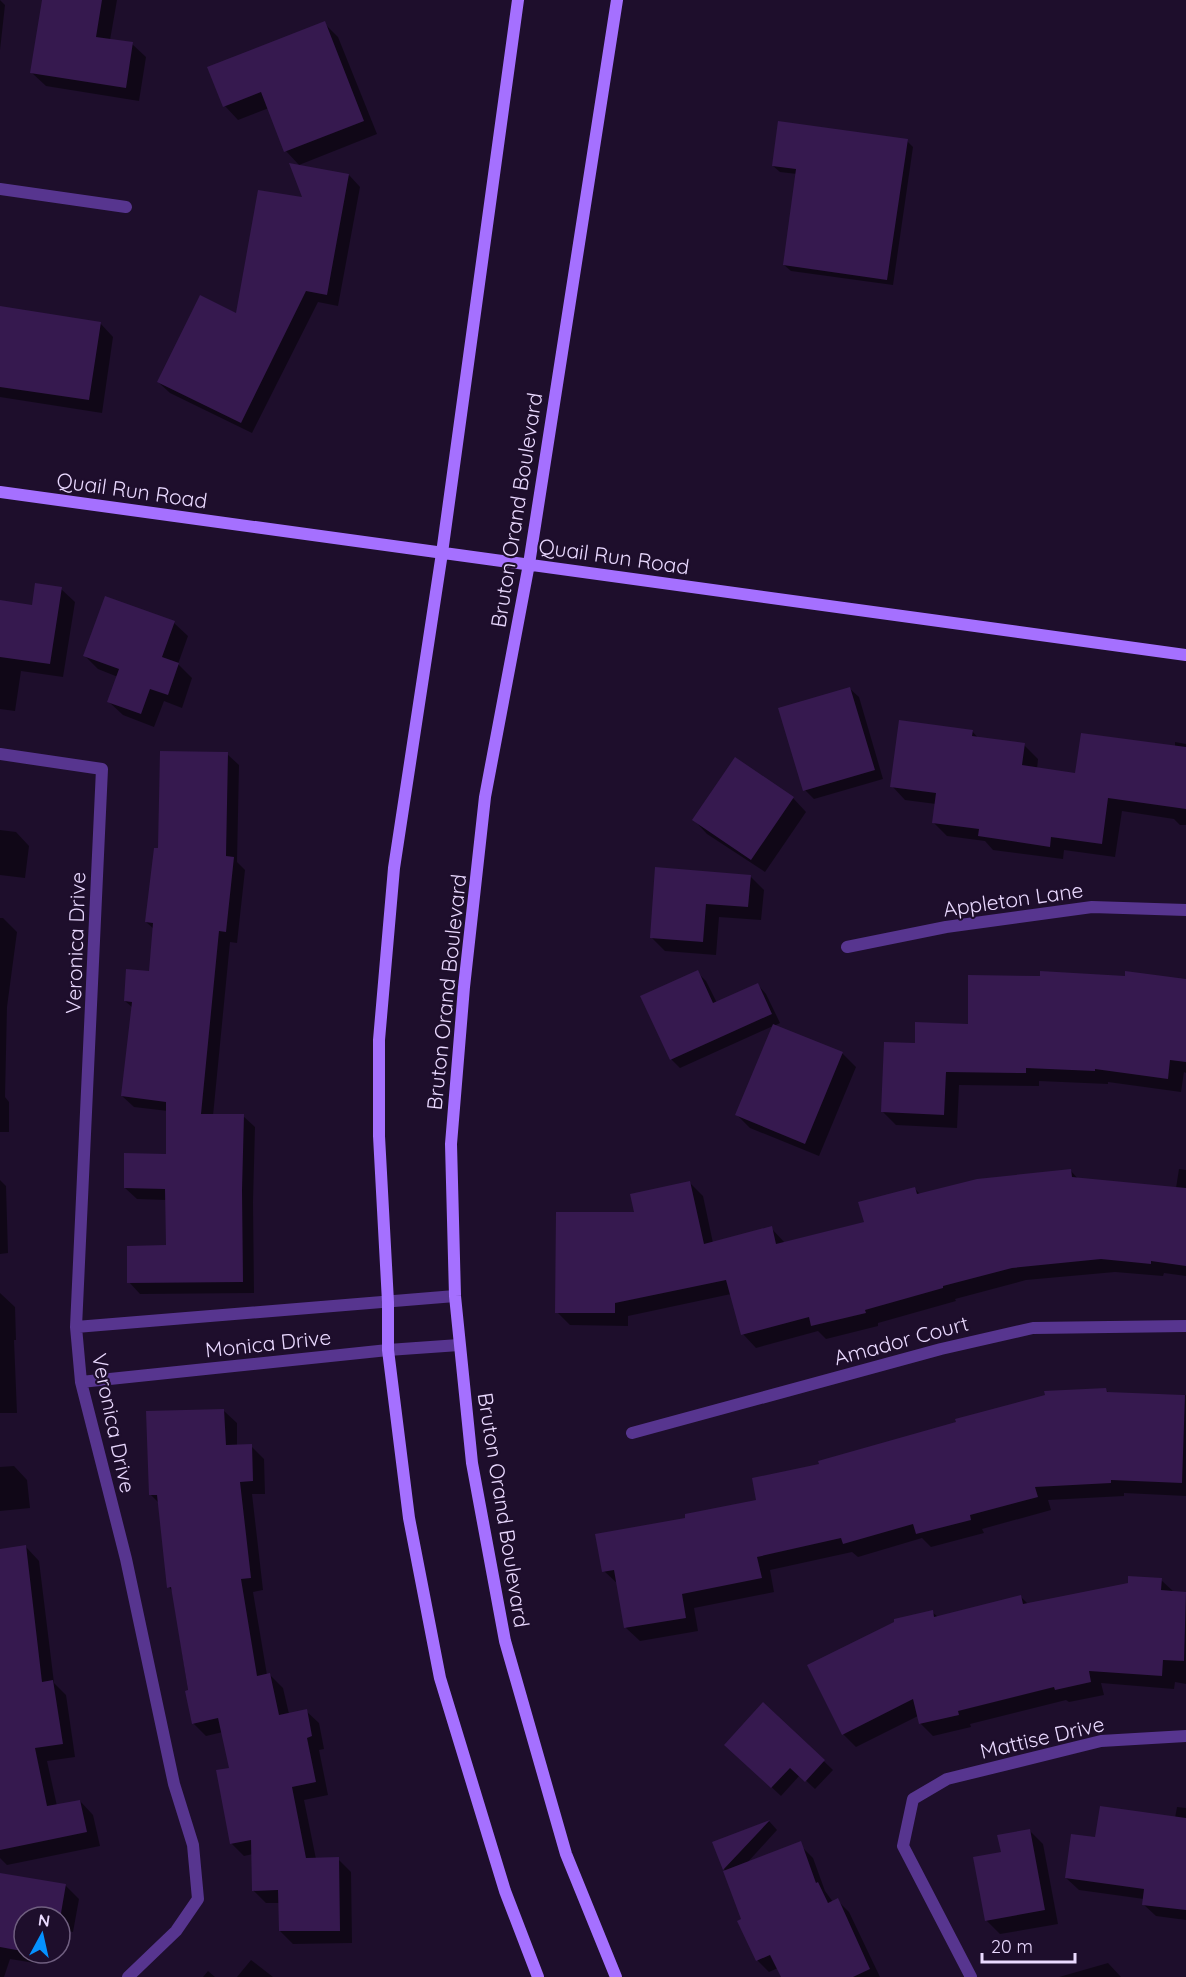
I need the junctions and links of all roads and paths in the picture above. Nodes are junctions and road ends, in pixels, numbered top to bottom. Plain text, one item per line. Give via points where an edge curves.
1 (518, 0) edge
2 (617, 0) edge
3 (0, 189) edge
4 (126, 207) dead end
5 (0, 492) edge
6 (442, 553) junction
7 (529, 564) junction
8 (1186, 655) edge
9 (0, 754) edge
10 (1186, 910) edge
11 (847, 947) dead end
12 (455, 1296) junction
13 (388, 1302) junction
14 (1186, 1326) edge
15 (76, 1327) junction
16 (459, 1345) junction
17 (388, 1350) junction
18 (81, 1382) junction
19 (632, 1433) dead end
20 (1186, 1736) edge
21 (128, 1977) edge
22 (538, 1977) edge
23 (616, 1977) edge
24 (971, 1977) edge

1 - 6 main road
2 - 7 main road, Bruton Orand Boulevard
3 - 4 street
5 - 6 main road, Quail Run Road
6 - 7 main road, Quail Run Road
6 - 13 main road via 394,868 379,1040 379,1136
7 - 8 main road, Quail Run Road
7 - 12 main road, Bruton Orand Boulevard via 485,797 464,987 451,1144
9 - 15 street, Veronica Drive via 102,769
10 - 11 street, Appleton Lane via 1092,907 946,927
12 - 13 street, Monica Drive
12 - 16 main road, Bruton Orand Boulevard
13 - 15 street, Monica Drive
13 - 17 main road
14 - 19 street, Amador Court via 1033,1328
15 - 18 street, Veronica Drive
16 - 17 street, Monica Drive
16 - 23 main road, Bruton Orand Boulevard via 472,1462 506,1641 566,1854
17 - 18 street, Monica Drive
17 - 22 main road via 409,1518 440,1678 505,1891
18 - 21 street, Veronica Drive via 126,1559 174,1784 193,1845 198,1899 176,1931
20 - 24 street, Mattise Drive via 1101,1741 947,1779 913,1799 903,1846

